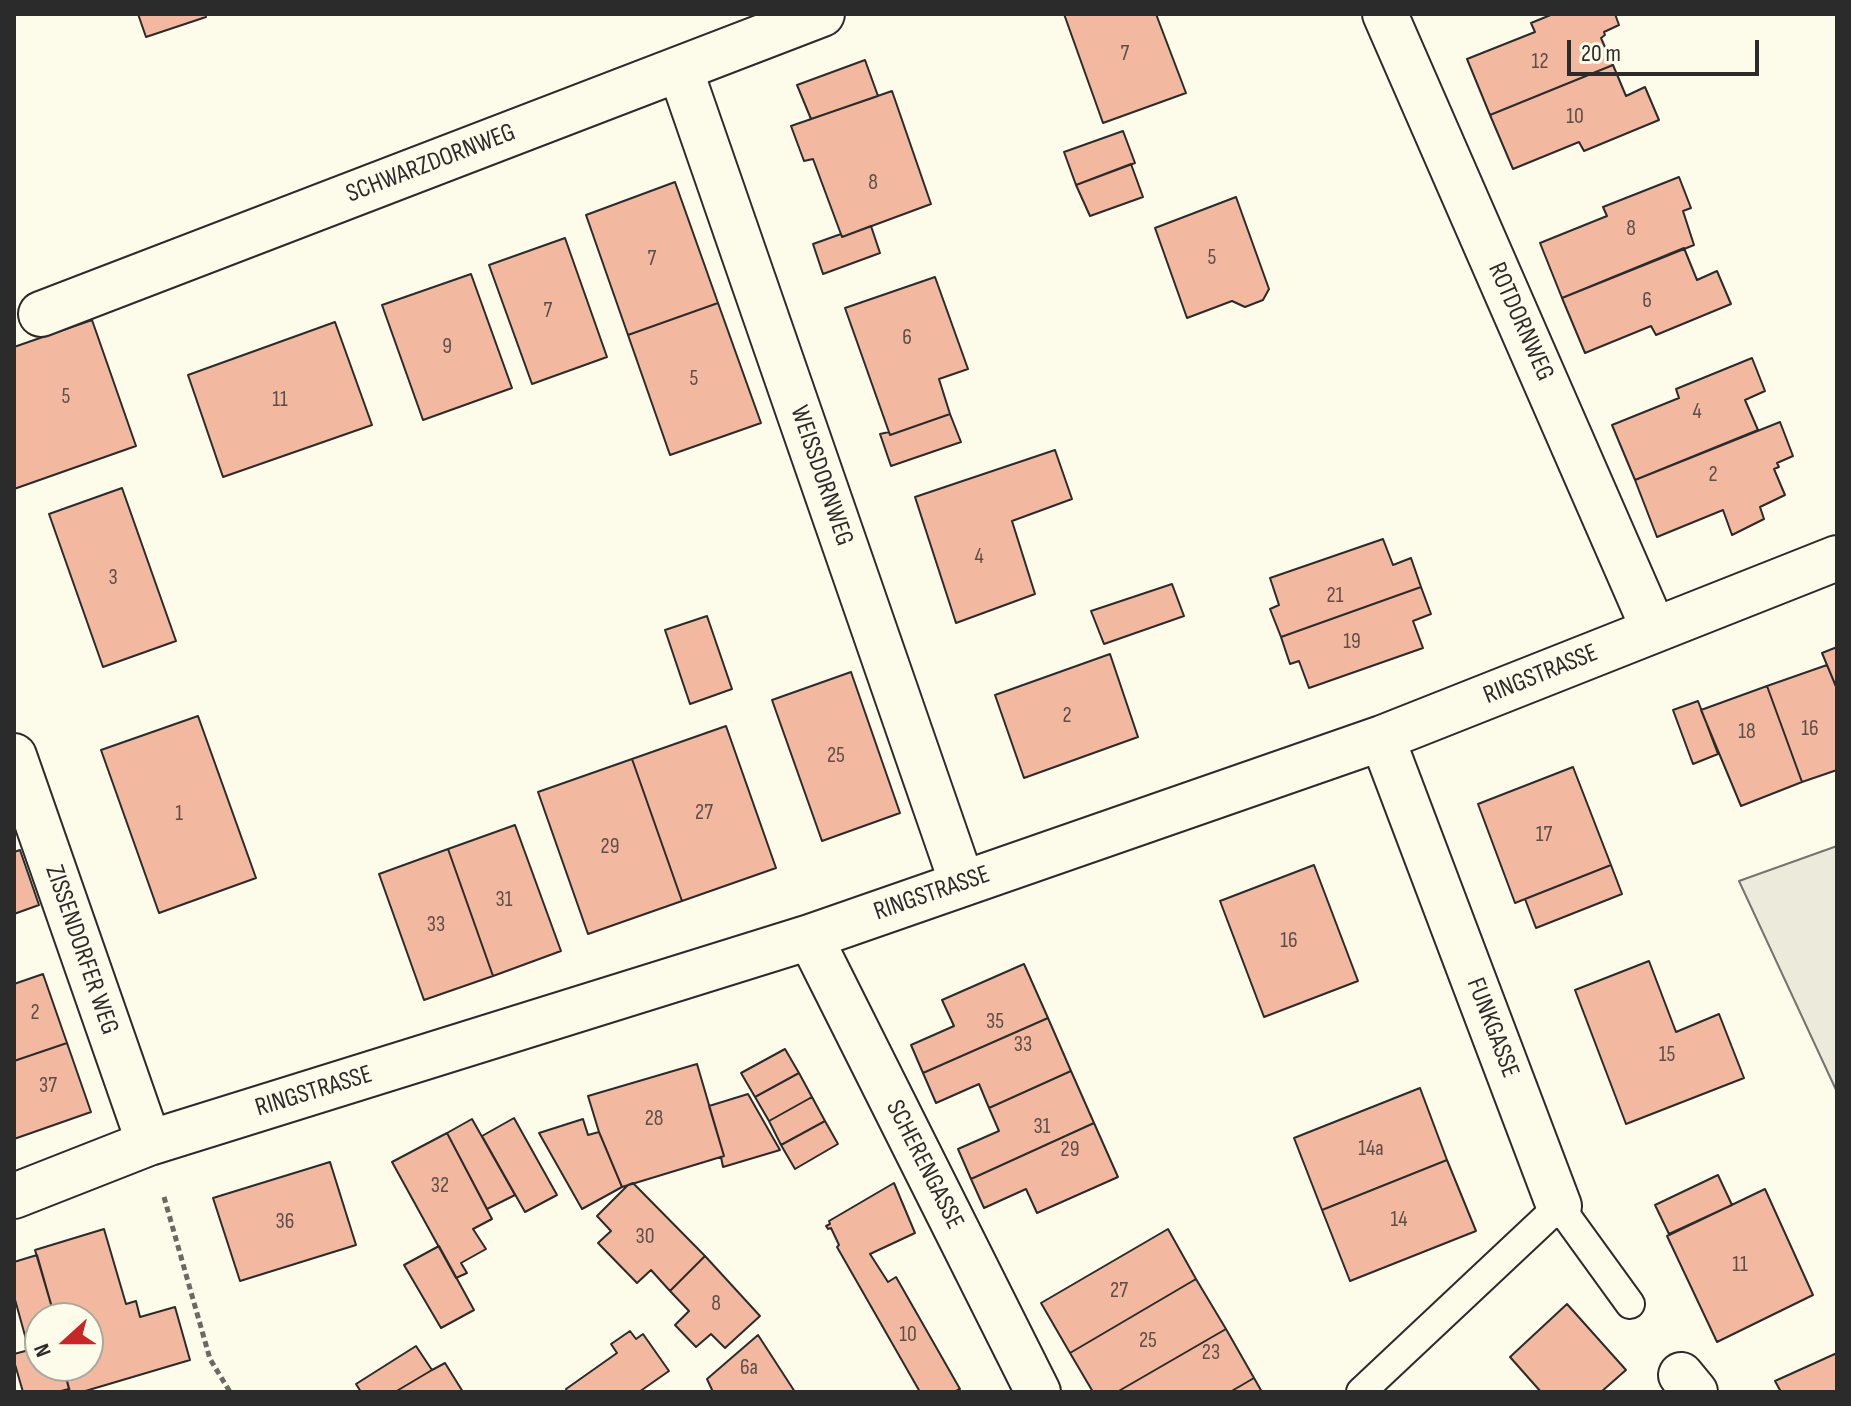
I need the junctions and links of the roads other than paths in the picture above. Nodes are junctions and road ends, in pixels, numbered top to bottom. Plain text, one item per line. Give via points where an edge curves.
1 (822, 14) edge
2 (1385, 14) edge
3 (680, 69) junction
4 (41, 314) dead end
5 (1837, 558) edge
6 (1654, 630) junction
7 (1382, 738) junction
8 (14, 756) edge
9 (962, 883) junction
10 (810, 937) junction
11 (149, 1143) junction
12 (14, 1196) edge
13 (1559, 1206) junction
14 (1630, 1304) dead end
15 (1038, 1392) edge
16 (1361, 1392) edge

1 - 3 street, SCHWARZDORNWEG
2 - 6 street, ROTDORNWEG
3 - 4 street, SCHWARZDORNWEG
3 - 9 street, WEISSDORNWEG
5 - 6 street, RINGSTRASSE
6 - 7 street, RINGSTRASSE
7 - 9 street, RINGSTRASSE
7 - 13 street, FUNKGASSE
8 - 11 street, ZISSENDORFER WEG
9 - 10 street, RINGSTRASSE
10 - 11 street, RINGSTRASSE
10 - 15 street, SCHERENGASSE
11 - 12 street, RINGSTRASSE
13 - 14 lane, FUNKGASSE
13 - 16 lane

